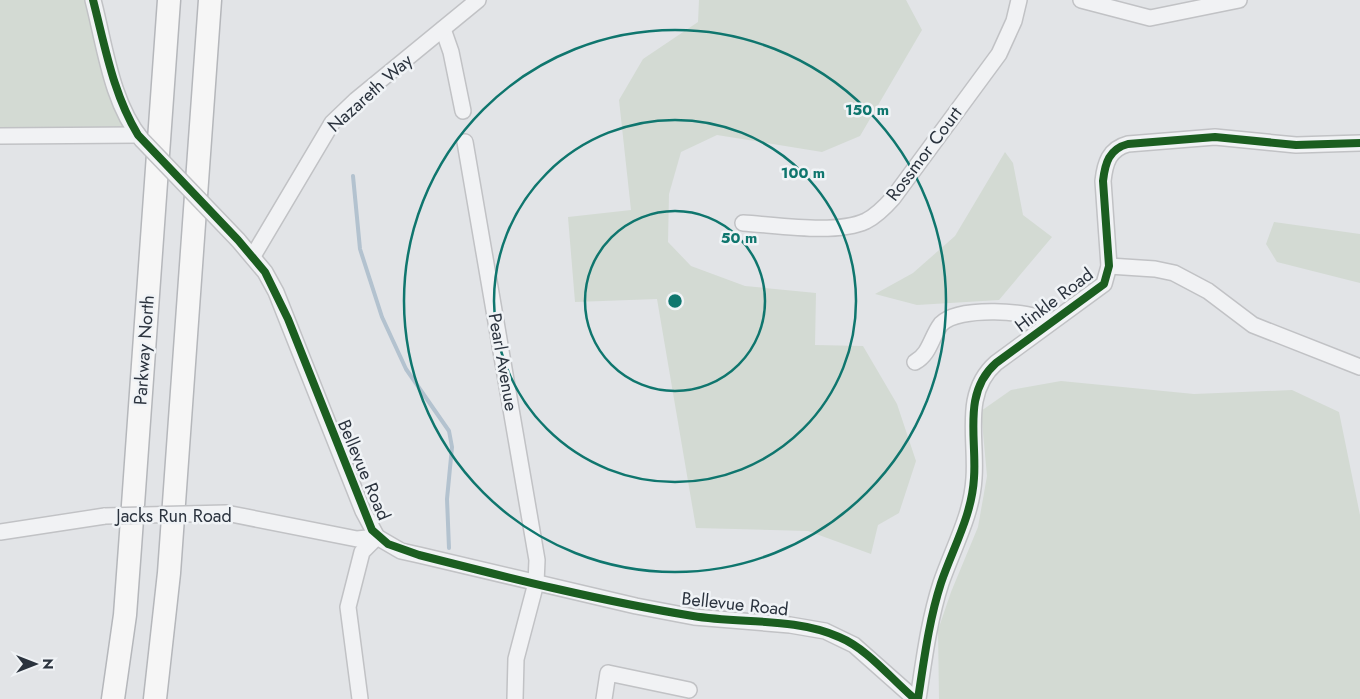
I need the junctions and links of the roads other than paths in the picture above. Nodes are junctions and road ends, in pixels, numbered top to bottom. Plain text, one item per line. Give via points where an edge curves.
1 (93, 0) edge
2 (169, 0) edge
3 (210, 0) edge
4 (478, 0) edge
5 (1019, 0) edge
6 (1081, 0) edge
7 (1239, 0) edge
8 (443, 29) junction
9 (463, 111) dead end
10 (0, 136) edge
11 (140, 138) junction
12 (465, 142) dead end
13 (1360, 143) edge
14 (743, 222) dead end
15 (253, 256) junction
16 (1109, 266) junction
17 (1050, 322) junction
18 (915, 362) dead end
19 (1360, 366) edge
20 (0, 532) edge
21 (377, 537) junction
22 (536, 583) junction
23 (689, 690) dead end
24 (113, 699) edge
25 (155, 699) edge
26 (360, 699) edge
27 (515, 699) edge
28 (604, 699) edge
29 (917, 699) edge

1 - 11 street, Bellevue Road via 116,88 126,115
2 - 24 highway, Parkway North via 125,615
3 - 25 highway via 169,572
4 - 8 street, Nazareth Way
5 - 14 street, Rossmor Court via 1014,21 999,54 881,210 867,220 838,228
6 - 7 street via 1150,18
8 - 9 street
8 - 15 street, Nazareth Way via 332,123
10 - 11 street
11 - 15 street, Bellevue Road, bridge
12 - 22 street, Pearl Avenue via 537,560
13 - 16 street, Hinkle Road via 1296,145 1215,136 1121,146 1111,154 1105,169
15 - 21 street, Bellevue Road via 284,310 360,504
16 - 17 street, Hinkle Road via 1104,284
16 - 19 street via 1174,273 1208,291 1253,325
17 - 18 street via 1042,317 1002,313 970,312 949,317 932,338 928,351
17 - 29 street, Hinkle Road via 986,372 980,382 973,412 974,477 969,510 934,609
20 - 21 street, Jacks Run Road, bridge via 105,516 226,513 357,539
21 - 22 street, Bellevue Road via 401,551
21 - 26 street via 362,552 348,607
22 - 27 street, Pearl Avenue via 516,659
22 - 29 street, Bellevue Road via 694,617 825,632 854,645
23 - 28 street via 608,673

